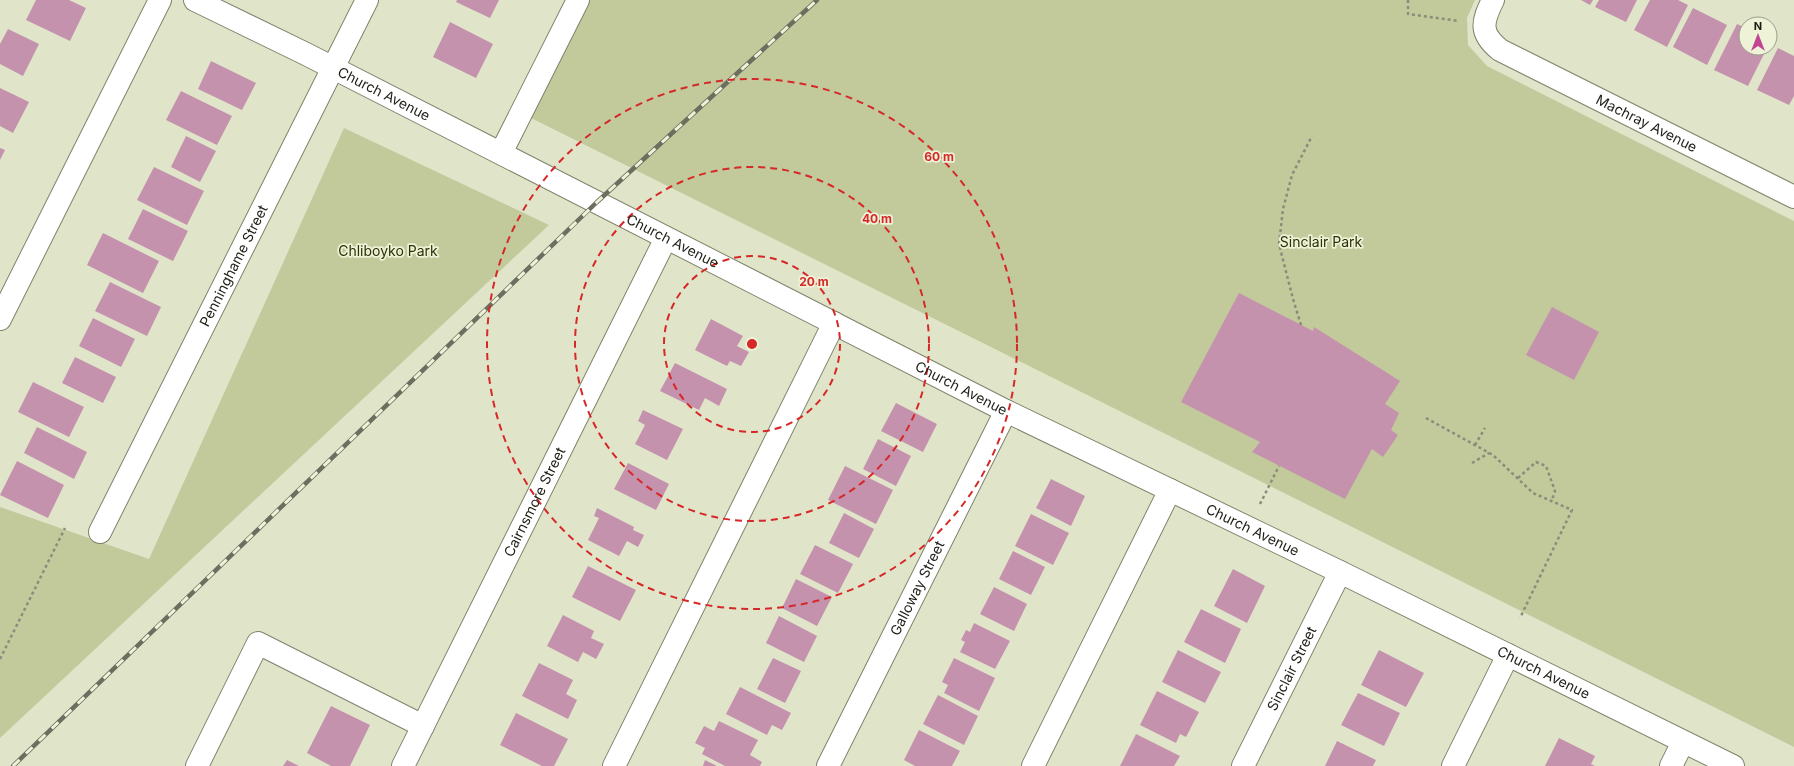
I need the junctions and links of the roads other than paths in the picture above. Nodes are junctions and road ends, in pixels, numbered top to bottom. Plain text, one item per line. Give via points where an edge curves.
1 (160, 0) edge
2 (195, 0) edge
3 (367, 0) edge
4 (578, 0) edge
5 (1493, 0) edge
6 (333, 69) junction
7 (501, 153) junction
8 (1794, 197) edge
9 (666, 238) junction
10 (0, 319) edge
11 (834, 323) junction
12 (1006, 411) junction
13 (1170, 490) junction
14 (100, 532) dead end
15 (1340, 572) junction
16 (1508, 655) junction
17 (423, 726) junction
18 (1683, 742) junction
19 (197, 766) edge
20 (403, 766) edge
21 (614, 766) edge
22 (828, 766) edge
23 (1033, 766) edge
24 (1243, 766) edge
25 (1453, 766) edge
26 (1671, 766) edge
27 (1733, 766) edge

1 - 10 street
2 - 6 street, Church Avenue
3 - 6 street, Penninghame Street
4 - 7 street
5 - 8 street, Machray Avenue via 1484,21 1490,42 1500,50
6 - 7 street, Church Avenue
6 - 14 street, Penninghame Street
7 - 9 street, Church Avenue
9 - 11 street, Church Avenue
9 - 17 street, Cairnsmore Street
11 - 12 street, Church Avenue
11 - 21 street
12 - 13 street, Church Avenue
12 - 22 street, Galloway Street
13 - 15 street, Church Avenue
13 - 23 street
15 - 16 street, Church Avenue
15 - 24 street, Sinclair Street
16 - 18 street, Church Avenue
16 - 25 street
17 - 19 street via 258,643
17 - 20 street, Cairnsmore Street
18 - 26 street
18 - 27 street, Church Avenue

